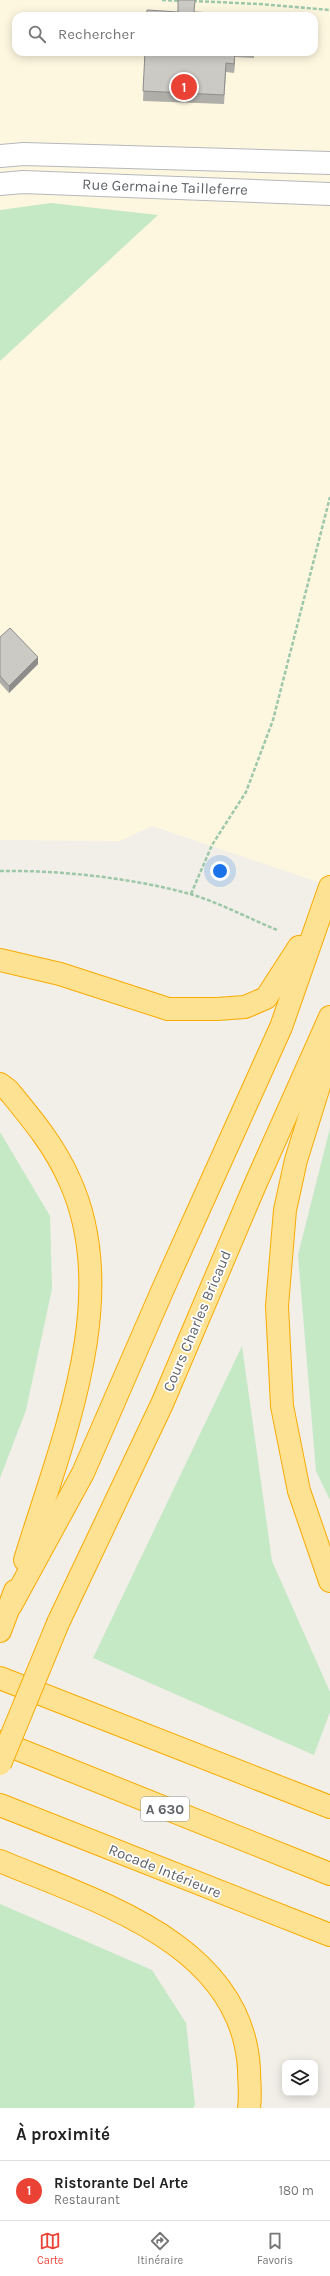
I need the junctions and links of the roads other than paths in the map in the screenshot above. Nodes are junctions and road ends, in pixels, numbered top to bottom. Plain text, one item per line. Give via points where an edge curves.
1 (0, 156) edge
2 (330, 163) edge
3 (0, 184) edge
4 (330, 194) edge
5 (330, 886) edge
6 (318, 918) junction
7 (0, 960) edge
8 (330, 1017) edge
9 (330, 1051) edge
10 (0, 1084) edge
11 (330, 1581) edge
12 (11, 1606) junction
13 (0, 1631) edge
14 (0, 1678) edge
15 (0, 1742) edge
16 (0, 1764) edge
17 (0, 1805) edge
18 (330, 1807) edge
19 (0, 1861) edge
20 (330, 1874) edge
21 (330, 1935) edge
22 (249, 2108) edge

1 - 2 street, Rue Germaine Tailleferre via 24,154
3 - 4 street, Rue Germaine Tailleferre via 23,182
5 - 6 highway
6 - 7 highway via 266,998 245,1007 168,1009 60,974
6 - 12 highway via 281,1027 83,1473
8 - 16 highway, Cours Charles Bricaud, bridge via 162,1404 58,1623
9 - 11 highway via 296,1160 285,1210 277,1306 282,1406 299,1491
10 - 12 highway via 8,1090 44,1134 70,1179 86,1227 91,1280 87,1332 78,1386
12 - 13 highway
14 - 18 highway
15 - 20 highway, A 630
17 - 21 highway, Rocade Intérieure
19 - 22 highway via 126,1915 172,1941 210,1975 234,2008 248,2050

